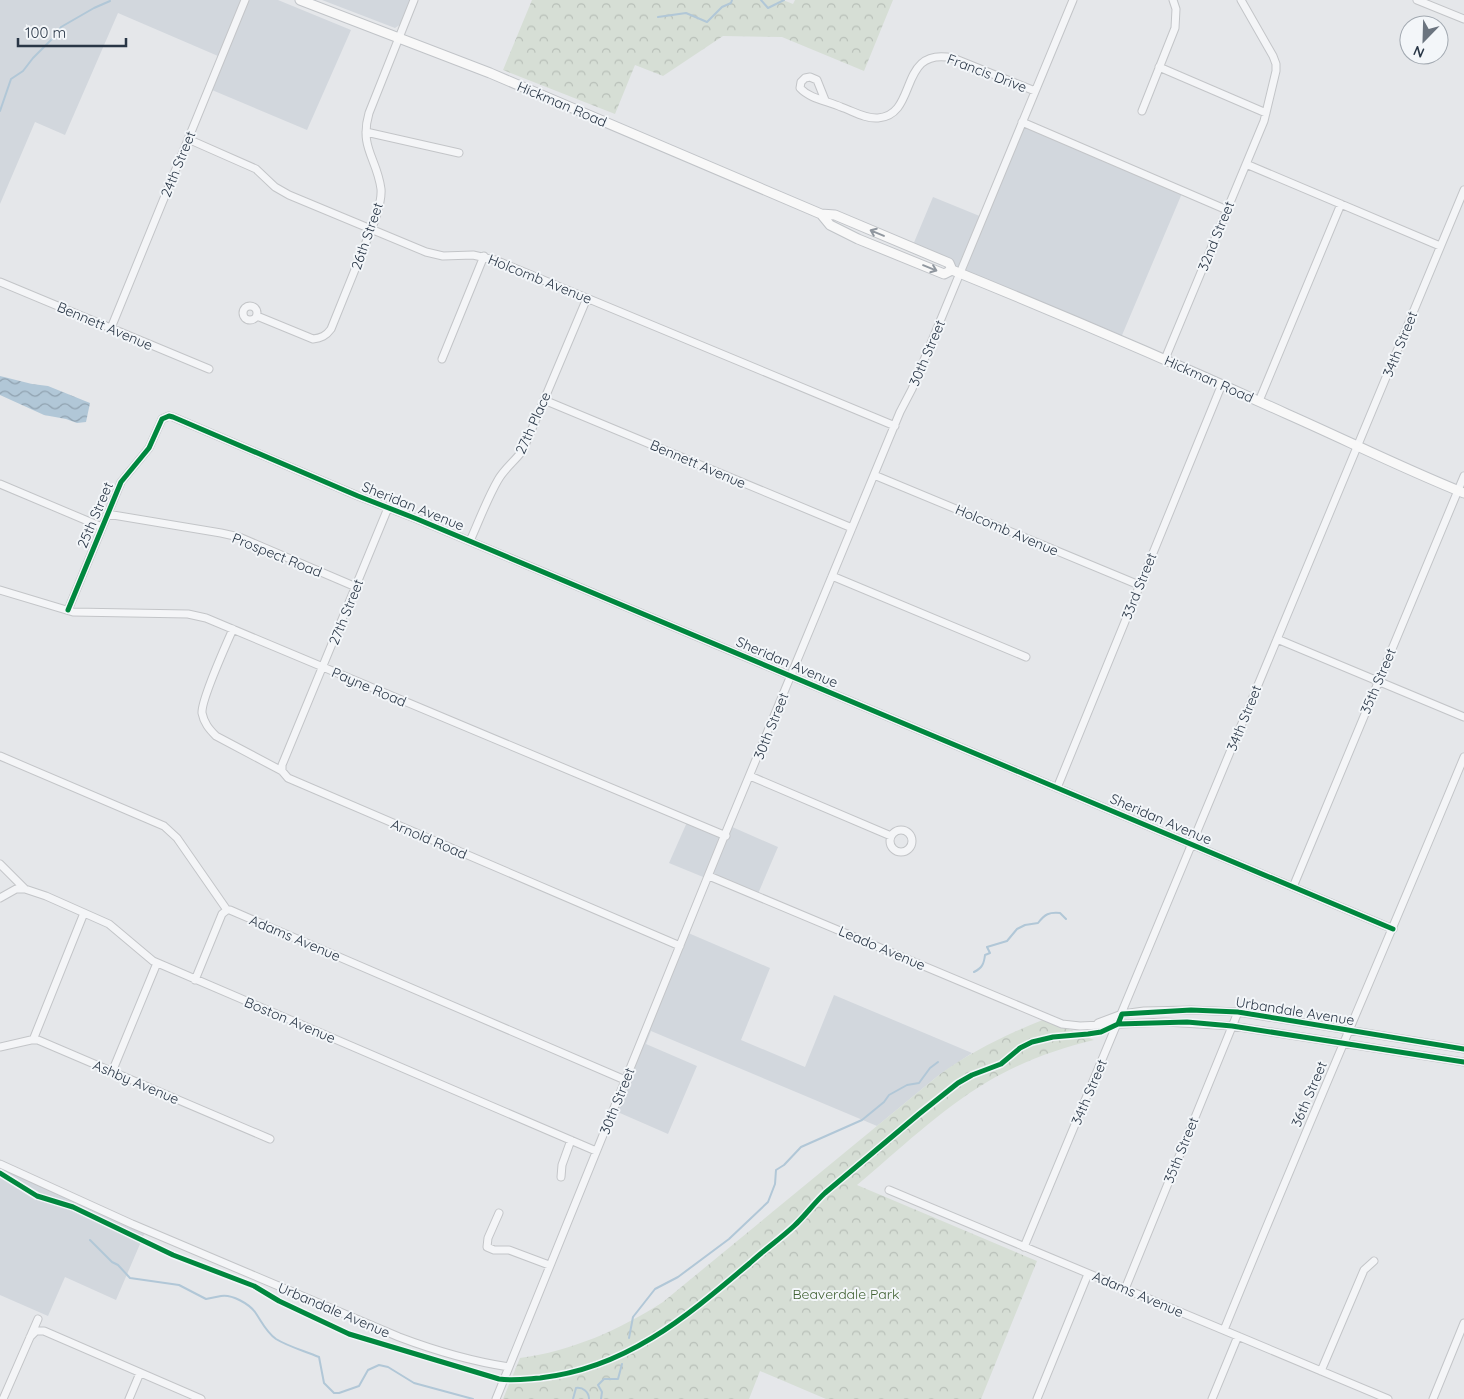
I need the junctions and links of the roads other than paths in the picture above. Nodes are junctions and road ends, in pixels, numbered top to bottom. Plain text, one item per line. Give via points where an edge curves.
1 (245, 0) edge
2 (300, 0) edge
3 (414, 0) edge
4 (1073, 0) edge
5 (1173, 0) edge
6 (1241, 0) edge
7 (1417, 0) edge
8 (1464, 20) edge
9 (398, 39) junction
10 (1159, 67) junction
11 (1035, 92) junction
12 (825, 100) dead end
13 (1142, 111) dead end
14 (1266, 113) junction
15 (1022, 122) junction
16 (366, 132) junction
17 (188, 140) junction
18 (459, 153) dead end
19 (1246, 164) junction
20 (1464, 190) edge
21 (1341, 204) junction
22 (1227, 210) junction
23 (821, 214) junction
24 (372, 229) junction
25 (1440, 246) junction
26 (484, 256) junction
27 (956, 271) junction
28 (0, 282) edge
29 (586, 298) junction
30 (257, 316) dead end
31 (111, 328) junction
32 (442, 359) dead end
33 (1165, 359) junction
34 (209, 369) dead end
35 (1222, 384) junction
36 (544, 400) junction
37 (1259, 401) junction
38 (173, 417) joint
39 (895, 426) junction
40 (1358, 446) junction
41 (874, 475) junction
42 (1464, 476) edge
43 (0, 484) edge
44 (1461, 492) edge
45 (388, 508) junction
46 (107, 514) junction
47 (102, 527) junction
48 (852, 528) junction
49 (470, 541) junction
50 (832, 576) junction
51 (1139, 586) junction
52 (356, 587) junction
53 (0, 590) edge
54 (68, 610) junction
55 (232, 629) junction
56 (1277, 639) junction
57 (1026, 656) dead end
58 (323, 667) junction
59 (791, 676) junction
60 (1378, 681) junction
61 (1464, 717) edge
62 (0, 756) edge
63 (1464, 757) edge
64 (282, 771) junction
65 (750, 776) junction
66 (1057, 788) junction
67 (726, 836) junction
68 (891, 836) dead end
69 (1192, 844) junction
70 (0, 864) edge
71 (709, 876) junction
72 (1293, 887) junction
73 (25, 889) junction
74 (0, 898) edge
75 (227, 910) junction
76 (84, 913) junction
77 (1393, 929) junction
78 (680, 946) junction
79 (157, 963) junction
80 (195, 980) junction
81 (1238, 1012) junction
82 (1122, 1014) junction
83 (1054, 1021) joint
84 (1096, 1024) junction
85 (1118, 1024) junction
86 (1232, 1026) junction
87 (1348, 1030) junction
88 (33, 1040) junction
89 (1343, 1043) junction
90 (0, 1047) edge
91 (1464, 1049) edge
92 (1464, 1062) edge
93 (112, 1072) junction
94 (625, 1080) junction
95 (270, 1138) dead end
96 (571, 1140) junction
97 (596, 1151) junction
98 (0, 1164) edge
99 (561, 1176) dead end
100 (889, 1190) dead end
101 (499, 1213) dead end
102 (1024, 1247) junction
103 (1374, 1261) dead end
104 (550, 1265) junction
105 (1088, 1274) junction
106 (1125, 1289) junction
107 (38, 1319) dead end
108 (1464, 1324) edge
109 (1224, 1330) junction
110 (1238, 1336) junction
111 (30, 1337) junction
112 (509, 1367) junction
113 (1322, 1371) junction
114 (140, 1373) junction
115 (3, 1399) edge
116 (129, 1399) edge
117 (201, 1399) edge
118 (496, 1399) edge
119 (1037, 1399) edge
120 (1212, 1399) edge
121 (1388, 1399) edge
122 (1433, 1399) edge

1 - 17 street, 24th Street
2 - 9 main road, Hickman Road
3 - 9 street, 26th Street
4 - 11 street, 30th Street
5 - 10 street via 1175,28
6 - 14 street, 32nd Street via 1276,64
7 - 8 street
9 - 16 street, 26th Street via 369,113
9 - 23 main road, Hickman Road via 490,73
10 - 13 street
10 - 14 street
11 - 12 street, Francis Drive via 943,56 920,64 900,104 887,116 868,118
11 - 15 street, 30th Street
14 - 19 street, 32nd Street
15 - 22 street
15 - 27 street, 30th Street
16 - 18 street
16 - 24 street, 26th Street via 381,191
17 - 24 street, Holcomb Avenue via 256,169 289,195
17 - 31 street, 24th Street
19 - 21 street
19 - 22 street, 32nd Street
20 - 25 street, 34th Street
21 - 25 street
21 - 37 street
22 - 33 street, 32nd Street
27 -> 23 main road, Hickman Road via 940,259 834,215
23 -> 27 main road, Hickman Road via 830,225 883,250 944,274
24 - 26 street, Holcomb Avenue via 426,252 443,256
24 - 30 street, 26th Street via 327,335 313,339
25 - 40 street, 34th Street
26 - 29 street, Holcomb Avenue
26 - 32 street
27 - 33 main road, Hickman Road
27 - 39 street, 30th Street
28 - 31 street, Bennett Avenue
29 - 36 street, 27th Place
29 - 39 street, Holcomb Avenue
31 - 34 street, Bennett Avenue
33 - 35 main road, Hickman Road
35 - 37 main road, Hickman Road
35 - 51 street, 33rd Street
36 - 48 street, Bennett Avenue
36 - 49 street, 27th Place via 523,450 498,480
37 - 40 main road, Hickman Road
38 - 45 street, Sheridan Avenue
38 - 46 street, 25th Street via 165,417 159,423 149,448 121,482
39 - 41 street, 30th Street
40 - 44 main road, Hickman Road
40 - 56 street, 34th Street
41 - 48 street, 30th Street
41 - 51 street, Holcomb Avenue
42 - 44 street, 35th Street
43 - 47 street
44 - 60 street, 35th Street
45 - 49 street, Sheridan Avenue
45 - 52 street, 27th Street
46 - 47 street, 25th Street
46 - 52 street, Prospect Road via 239,537
47 - 54 street, 25th Street
48 - 50 street, 30th Street
49 - 59 street, Sheridan Avenue
50 - 57 street
50 - 59 street, 30th Street
51 - 66 street, 33rd Street
52 - 58 street, 27th Street
53 - 54 street, Payne Road
54 - 55 street, Payne Road via 188,614
55 - 58 street, Payne Road
55 - 64 street, Arnold Road via 202,705 204,721 216,736
56 - 60 street
56 - 69 street, 34th Street
58 - 64 street, 27th Street
58 - 67 street, Payne Road
59 - 65 street, 30th Street
59 - 66 street, Sheridan Avenue
60 - 61 street
60 - 72 street, 35th Street
62 - 75 street via 164,826 177,838
63 - 77 street, 36th Street
64 - 78 street, Arnold Road via 288,778
65 - 67 street, 30th Street
65 - 68 street
66 - 69 street, Sheridan Avenue
67 - 71 street, 30th Street
69 - 72 street, Sheridan Avenue
69 - 82 street, 34th Street
70 - 73 street, Boston Avenue
71 - 78 street, 30th Street
71 - 83 street, Leado Avenue
72 - 77 street, Sheridan Avenue
73 - 74 street via 16,889
73 - 76 street, Boston Avenue
75 - 80 street via 222,914
75 - 94 street, Adams Avenue
76 - 79 street, Boston Avenue via 109,924
76 - 88 street
77 - 87 street, 36th Street
78 - 94 street, 30th Street
79 - 80 street, Boston Avenue
79 - 93 street
80 - 96 street, Boston Avenue
81 - 82 street, Urbandale Avenue via 1191,1010
81 - 86 street, 35th Street
81 - 87 street, Urbandale Avenue
82 - 84 street, Urbandale Avenue
82 - 85 street, 34th Street
83 - 84 street, Urbandale Avenue via 1080,1026
84 - 85 street, Urbandale Avenue
85 - 86 street, Urbandale Avenue via 1188,1022
85 - 102 street, 34th Street
86 - 89 street, Urbandale Avenue
86 - 106 street, 35th Street
87 - 89 street, 36th Street
87 - 91 street, Urbandale Avenue
88 - 90 street
88 - 93 street, Ashby Avenue
89 - 92 street, Urbandale Avenue
89 - 109 street, 36th Street
93 - 95 street, Ashby Avenue
94 - 97 street, 30th Street
96 - 97 street, Boston Avenue
96 - 99 street
97 - 104 street, 30th Street
98 - 112 street, Urbandale Avenue via 399,1338 436,1351
100 - 102 street, Adams Avenue
101 - 104 street via 487,1247 509,1250
102 - 105 street, Adams Avenue
103 - 113 street via 1364,1270
104 - 112 street, 30th Street
105 - 106 street, Adams Avenue
105 - 119 street
106 - 109 street, Adams Avenue
107 - 111 street
108 - 122 street
109 - 110 street, Adams Avenue
110 - 113 street, Adams Avenue
110 - 120 street
111 - 114 street via 36,1331 44,1331
111 - 115 street
112 - 118 street, 30th Street
113 - 121 street, Adams Avenue
114 - 116 street
114 - 117 street

